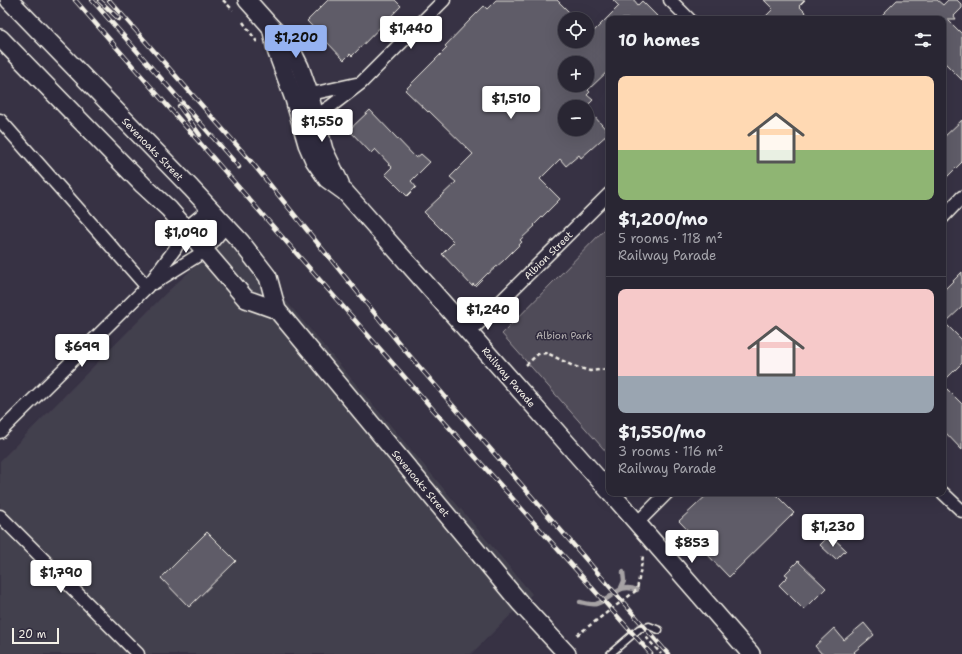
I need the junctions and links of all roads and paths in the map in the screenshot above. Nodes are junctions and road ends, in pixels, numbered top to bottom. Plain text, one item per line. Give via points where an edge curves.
1 (9, 0) edge
2 (247, 0) edge
3 (444, 0) edge
4 (670, 0) edge
5 (686, 16) edge
6 (0, 38) edge
7 (361, 83) junction
8 (302, 96) junction
9 (0, 120) edge
10 (308, 120) junction
11 (606, 197) edge
12 (962, 197) edge
13 (210, 208) junction
14 (946, 214) edge
15 (226, 226) junction
16 (185, 229) junction
17 (205, 251) junction
18 (147, 287) junction
19 (277, 310) junction
20 (470, 332) junction
21 (526, 365) dead end
22 (606, 369) edge
23 (0, 432) edge
24 (606, 487) edge
25 (613, 496) edge
26 (664, 496) edge
27 (946, 496) edge
28 (962, 511) edge
29 (0, 516) edge
30 (637, 523) junction
31 (643, 556) dead end
32 (639, 629) junction
33 (659, 630) dead end
34 (577, 635) dead end
35 (138, 654) edge
36 (567, 654) edge
37 (610, 654) edge
38 (661, 654) edge
39 (751, 654) edge

1 - 13 main road, Sevenoaks Street
2 - 8 main road, Railway Parade via 288,44 300,67
3 - 7 street
4 - 5 street
6 - 16 main road via 142,185 169,209
7 - 8 street
7 - 10 street
8 - 10 main road, Railway Parade
9 - 18 street
10 - 20 main road, Railway Parade via 345,192
11 - 20 street, Albion Street
12 - 14 street
13 - 15 main road, Sevenoaks Street
13 - 16 street
15 - 17 street
15 - 19 main road, Sevenoaks Street via 268,277
16 - 17 main road
16 - 18 street via 175,250
17 - 18 street
17 - 19 main road via 246,300
18 - 23 street
19 - 36 main road, Sevenoaks Street via 520,603
20 - 24 main road, Railway Parade
21 - 22 path via 538,354 546,353 590,371
25 - 30 main road, Railway Parade
26 - 30 street
27 - 28 street
29 - 35 street
30 - 39 main road, Railway Parade
31 - 34 path via 637,590
32 - 33 lane via 649,626
32 - 37 lane
32 - 38 path

